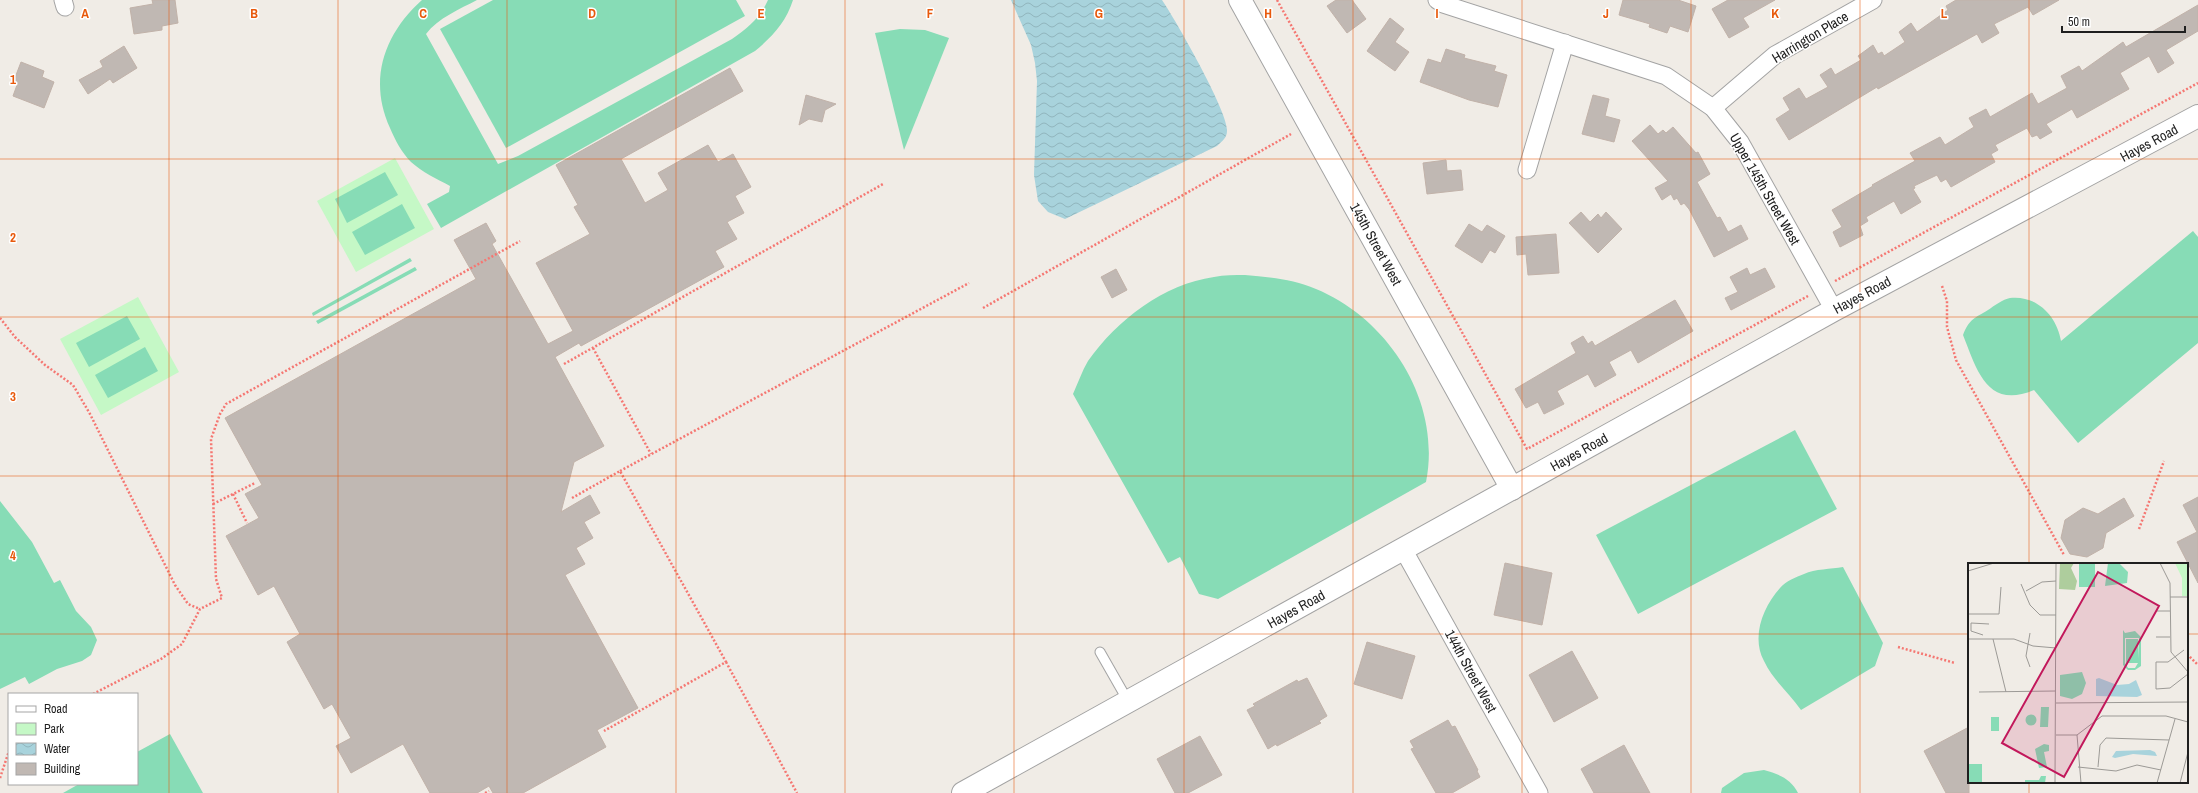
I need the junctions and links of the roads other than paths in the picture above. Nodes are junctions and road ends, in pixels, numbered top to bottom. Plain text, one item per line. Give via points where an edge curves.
1 (1240, 0) edge
2 (1437, 0) edge
3 (1873, 0) edge
4 (1566, 43) junction
5 (1713, 108) junction
6 (2198, 116) edge
7 (1527, 170) dead end
8 (1834, 310) junction
9 (1512, 489) junction
10 (1403, 549) junction
11 (1100, 652) dead end
12 (1128, 702) junction
13 (972, 791) edge
14 (1539, 793) edge

1 - 9 street, 145th Street West
2 - 4 street, Upper 145th Street West
3 - 5 street, Harrington Place via 1775,55
4 - 5 street, Upper 145th Street West via 1666,76
4 - 7 street
5 - 8 street, Upper 145th Street West via 1740,142
6 - 8 street, Hayes Road
8 - 9 street, Hayes Road
9 - 10 street, Hayes Road
10 - 12 street, Hayes Road
10 - 14 street, 144th Street West
11 - 12 lane
12 - 13 street, Hayes Road

